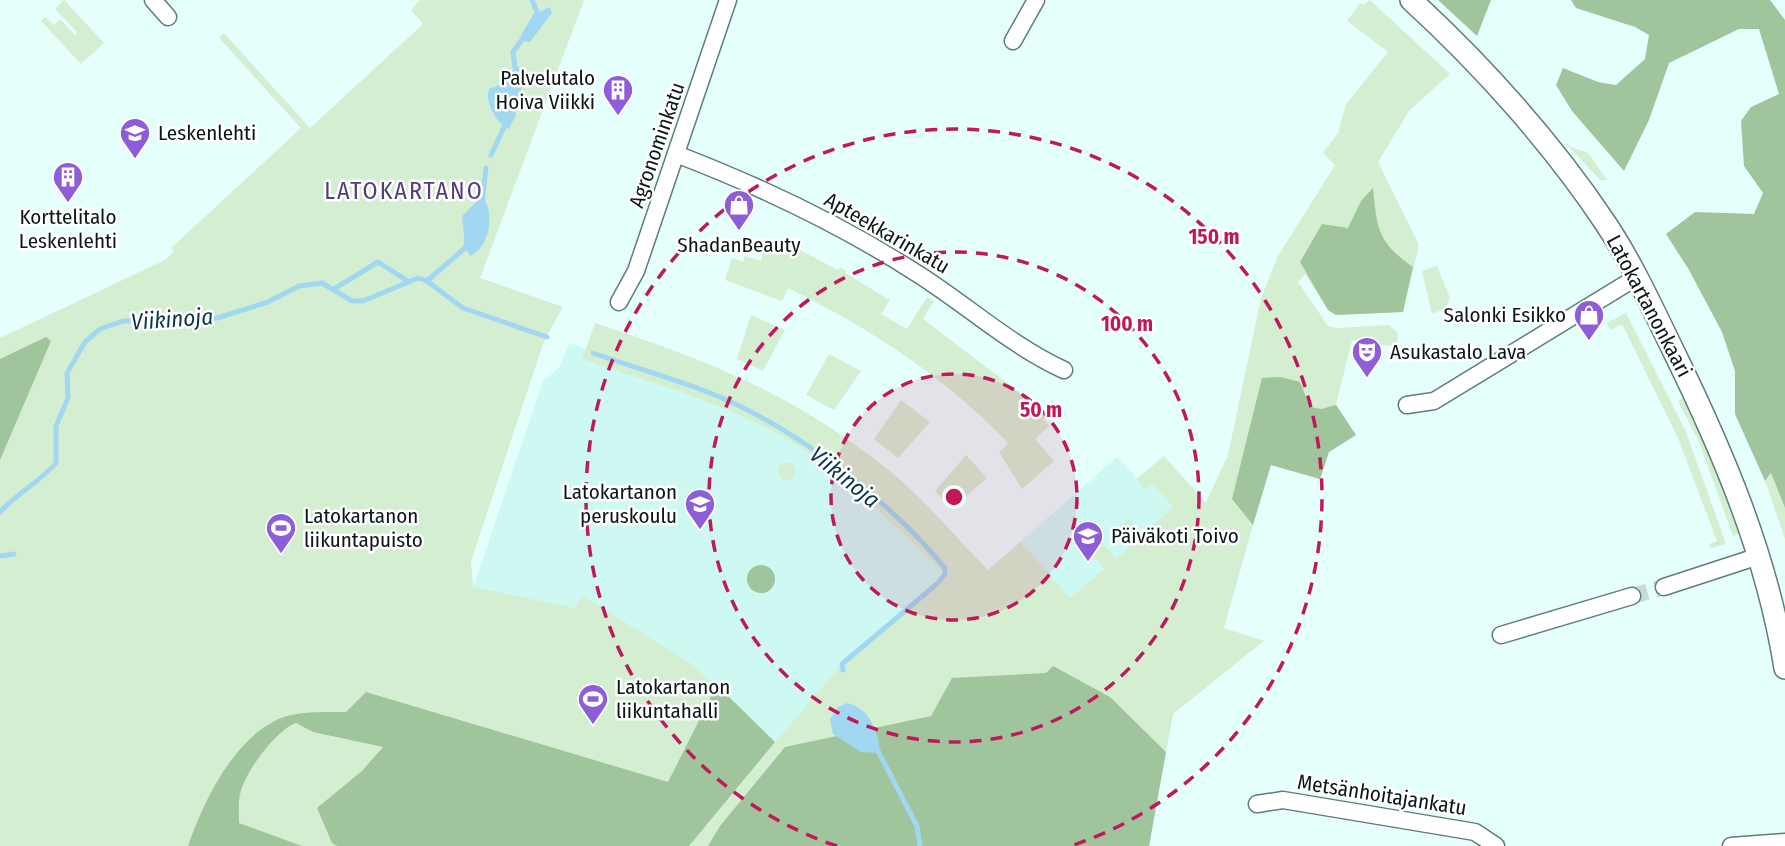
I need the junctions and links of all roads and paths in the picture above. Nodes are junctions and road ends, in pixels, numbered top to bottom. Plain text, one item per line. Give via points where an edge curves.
1 (153, 0) edge
2 (728, 0) edge
3 (1036, 0) edge
4 (1411, 0) edge
5 (168, 17) dead end
6 (1013, 41) dead end
7 (677, 154) junction
8 (1637, 277) junction
9 (619, 302) dead end
10 (1064, 370) dead end
11 (1407, 405) dead end
12 (1759, 556) junction
13 (1664, 586) tunnel mouth
14 (1632, 596) tunnel mouth
15 (1501, 635) dead end
16 (1785, 668) edge
17 (1257, 804) dead end
18 (1785, 842) edge
19 (1496, 846) edge
20 (1731, 846) edge

1 - 5 street
2 - 7 street, Agronominkatu
3 - 6 street
4 - 8 street, Latokartanonkaari via 1517,110 1605,223
7 - 9 street, Agronominkatu via 636,271
7 - 10 street, Apteekkarinkatu via 753,184 877,249 1033,356
8 - 11 street via 1434,401
8 - 12 street, Latokartanonkaari via 1712,427
12 - 13 street
12 - 16 street, Latokartanonkaari
14 - 15 street
17 - 19 street, Metsänhoitajankatu via 1283,800 1475,832
18 - 20 street

